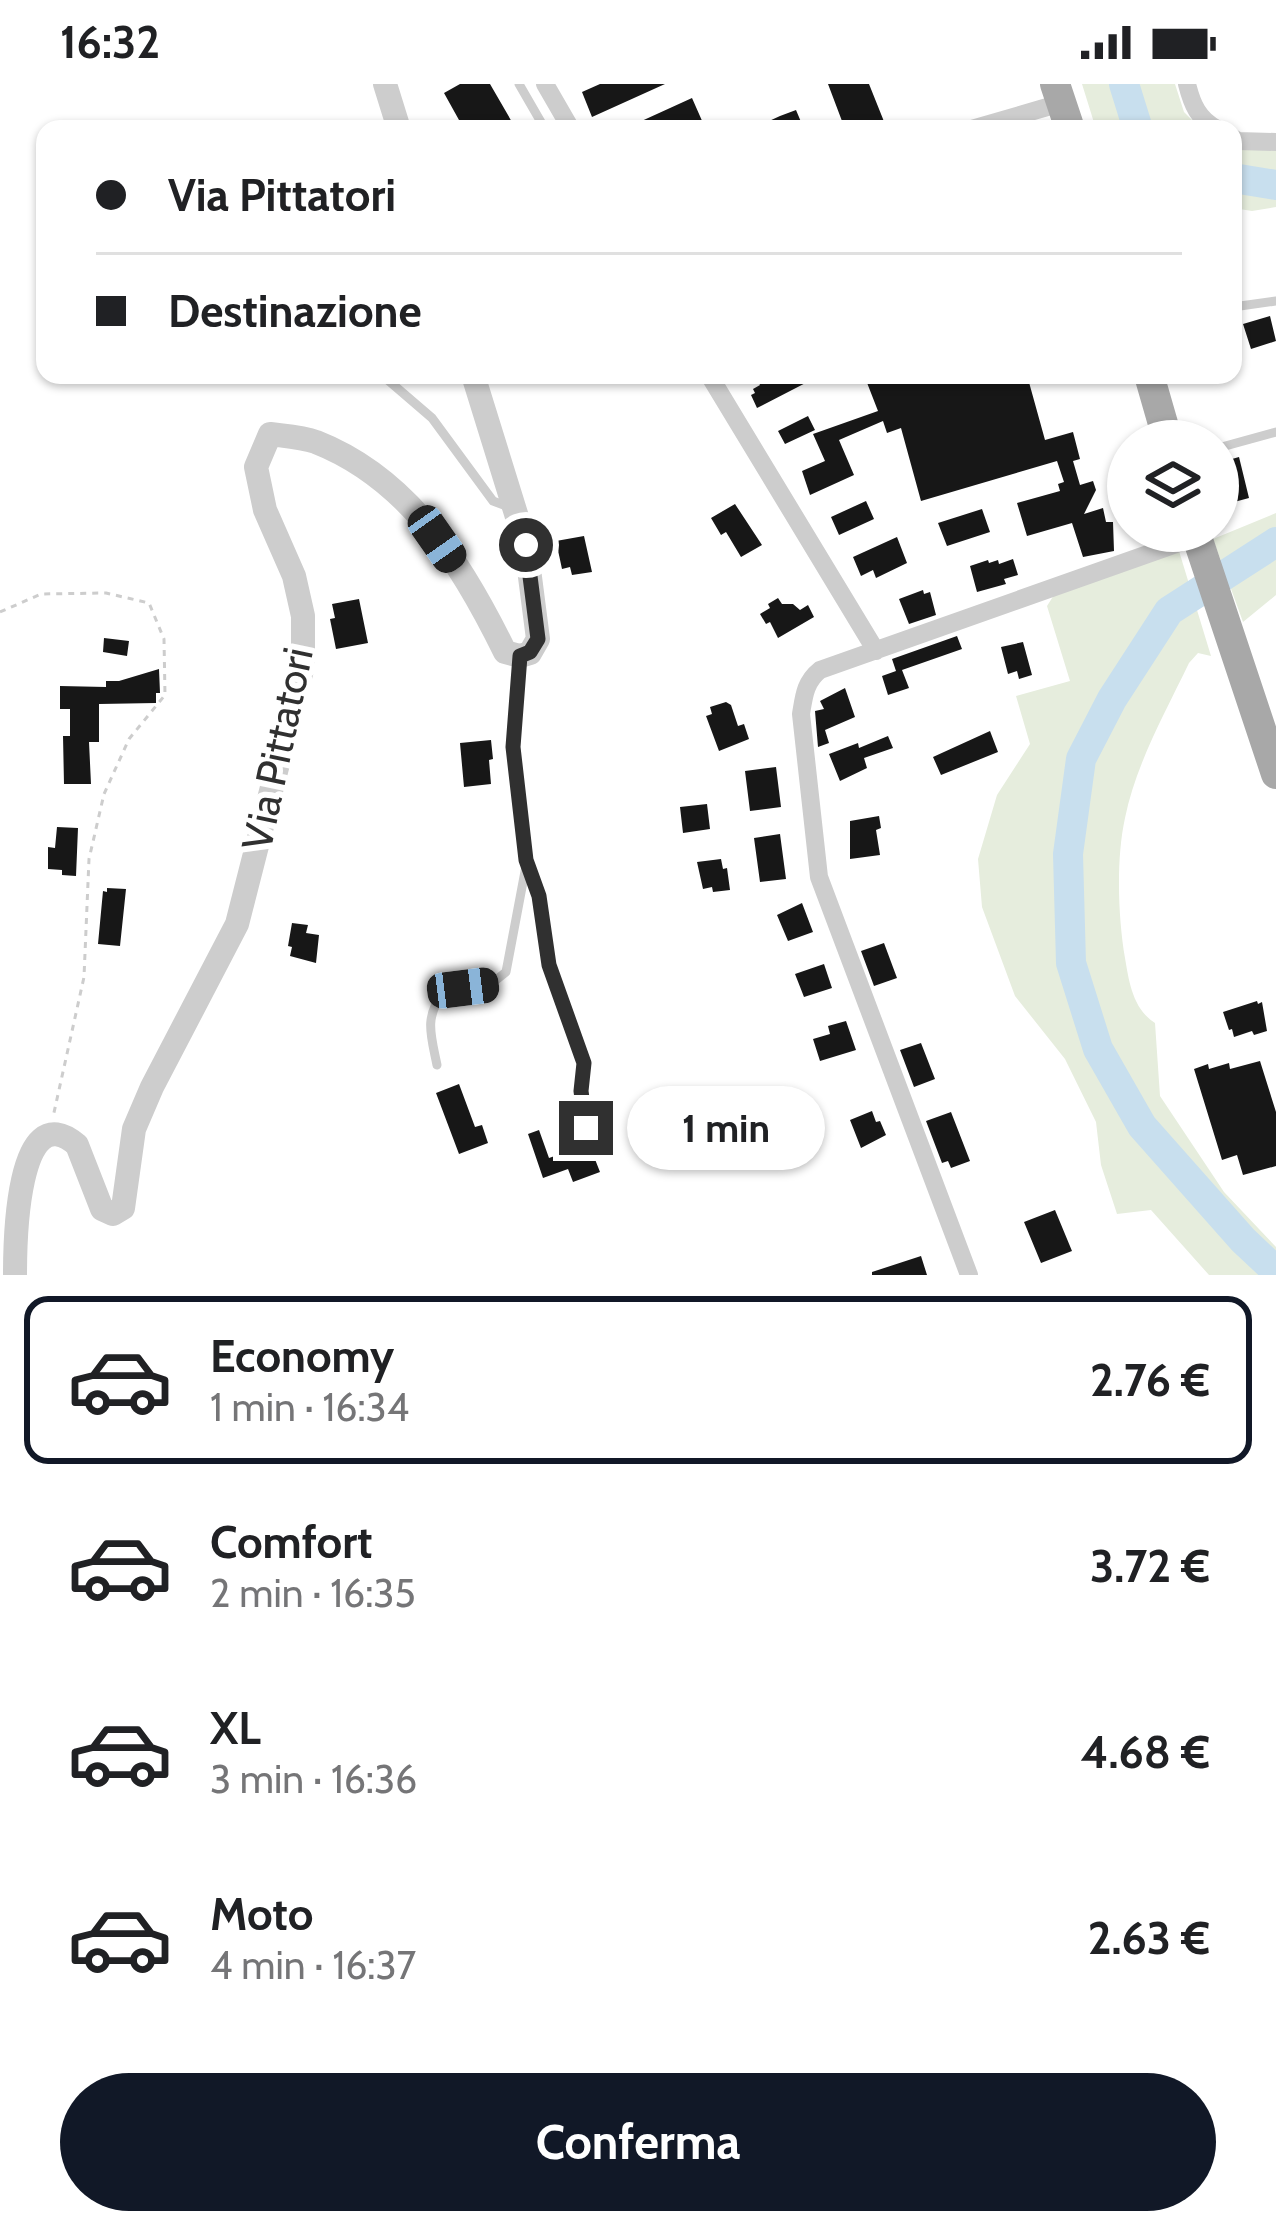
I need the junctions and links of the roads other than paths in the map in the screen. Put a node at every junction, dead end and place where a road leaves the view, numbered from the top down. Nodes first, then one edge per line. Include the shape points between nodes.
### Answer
1 (385, 84) edge
2 (519, 84) edge
3 (545, 84) edge
4 (1187, 84) edge
5 (1062, 105) edge
6 (396, 120) edge
7 (540, 120) edge
8 (566, 120) edge
9 (1006, 120) edge
10 (1203, 120) edge
11 (1242, 141) edge
12 (1276, 142) edge
13 (1276, 301) edge
14 (1242, 306) edge
15 (392, 384) edge
16 (476, 384) edge
17 (714, 384) edge
18 (1152, 384) edge
19 (1162, 420) edge
20 (1276, 432) edge
21 (1239, 442) edge
22 (516, 509) junction
23 (1157, 552) edge
24 (1202, 552) edge
25 (876, 651) junction
26 (520, 656) junction
27 (1276, 774) edge
28 (527, 862) junction
29 (436, 1065) dead end
30 (586, 1128) dead end
31 (15, 1275) edge
32 (969, 1275) edge

1 - 6 street
2 - 7 lane
3 - 8 street
4 - 10 street
5 - 9 street
11 - 12 street
13 - 14 lane
15 - 22 lane via 432,418 494,501
16 - 22 street
17 - 25 street
18 - 19 main road
20 - 21 lane
22 - 26 street via 538,639
23 - 25 street
24 - 27 main road
25 - 32 street via 820,670 805,693 819,877
26 - 28 lane via 513,747
26 - 31 street, Via Pittatori via 505,652 478,596 417,510 365,467 313,441 270,434 256,467 299,596 303,666 237,924 134,1129 121,1211 102,1209 77,1145 64,1136 40,1140 15,1222
28 - 29 lane via 506,972 491,984 443,993 432,1008
28 - 30 lane via 549,965 584,1063

